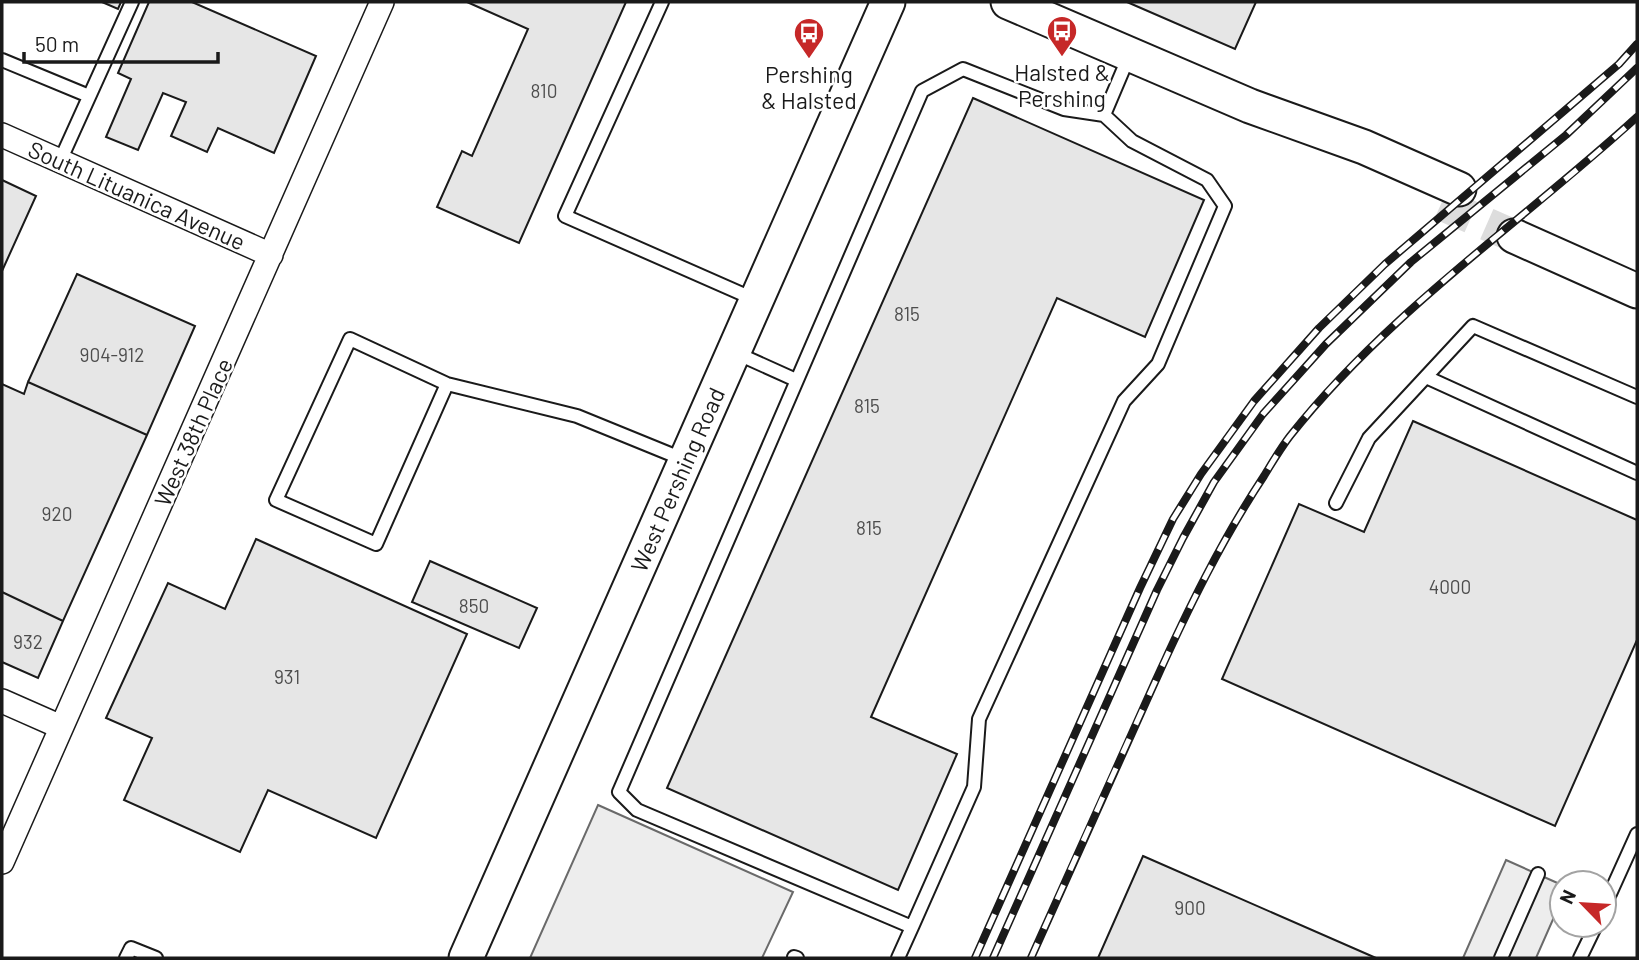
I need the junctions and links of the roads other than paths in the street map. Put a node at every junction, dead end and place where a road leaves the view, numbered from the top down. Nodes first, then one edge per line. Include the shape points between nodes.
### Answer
1 (132, 2) edge
2 (382, 2) edge
3 (662, 2) edge
4 (888, 2) edge
5 (1008, 2) edge
6 (1130, 54) junction
7 (2, 60) edge
8 (89, 96) junction
9 (1104, 115) junction
10 (2, 135) edge
11 (60, 161) junction
12 (1450, 196) tunnel mouth
13 (271, 255) junction
14 (1637, 268) edge
15 (1637, 291) edge
16 (756, 300) junction
17 (733, 351) junction
18 (1426, 377) junction
19 (796, 380) junction
20 (447, 384) junction
21 (1637, 397) edge
22 (685, 460) junction
23 (1637, 473) edge
24 (1336, 503) dead end
25 (2, 701) edge
26 (61, 727) junction
27 (1637, 834) edge
28 (2, 862) edge
29 (1538, 874) dead end
30 (1618, 876) edge
31 (912, 927) junction
32 (1589, 939) edge
33 (126, 958) edge
34 (156, 958) edge
35 (466, 958) edge
36 (898, 958) edge
37 (1501, 958) edge
38 (1580, 958) edge

1 - 8 lane
2 - 13 street, West 38th Place
3 - 16 lane via 565,216
4 - 16 main road, West Pershing Road
5 - 6 main road
6 - 9 lane
6 - 12 main road via 1250,106 1364,146
7 - 8 lane
8 - 11 lane
9 - 19 lane via 1064,109 963,69 922,91
9 - 31 lane via 1132,141 1207,180 1225,206 1158,364 1125,401 979,719 974,787
10 - 11 street, South Lituanica Avenue
11 - 13 street, South Lituanica Avenue
13 - 26 street, West 38th Place
14 - 15 main road via 1523,229
16 - 17 main road, West Pershing Road
17 - 19 lane
17 - 22 main road, West Pershing Road
18 - 21 lane via 1473,326
18 - 23 lane
18 - 24 lane via 1369,438
19 - 31 lane via 619,792 637,810
20 - 20 lane via 376,544 276,499 350,339
20 - 22 lane via 577,416
22 - 35 main road, West Pershing Road
25 - 26 street
26 - 28 street, West 38th Place
27 - 30 lane
29 - 37 lane
31 - 36 lane
32 - 38 lane
33 - 34 lane via 131,948

